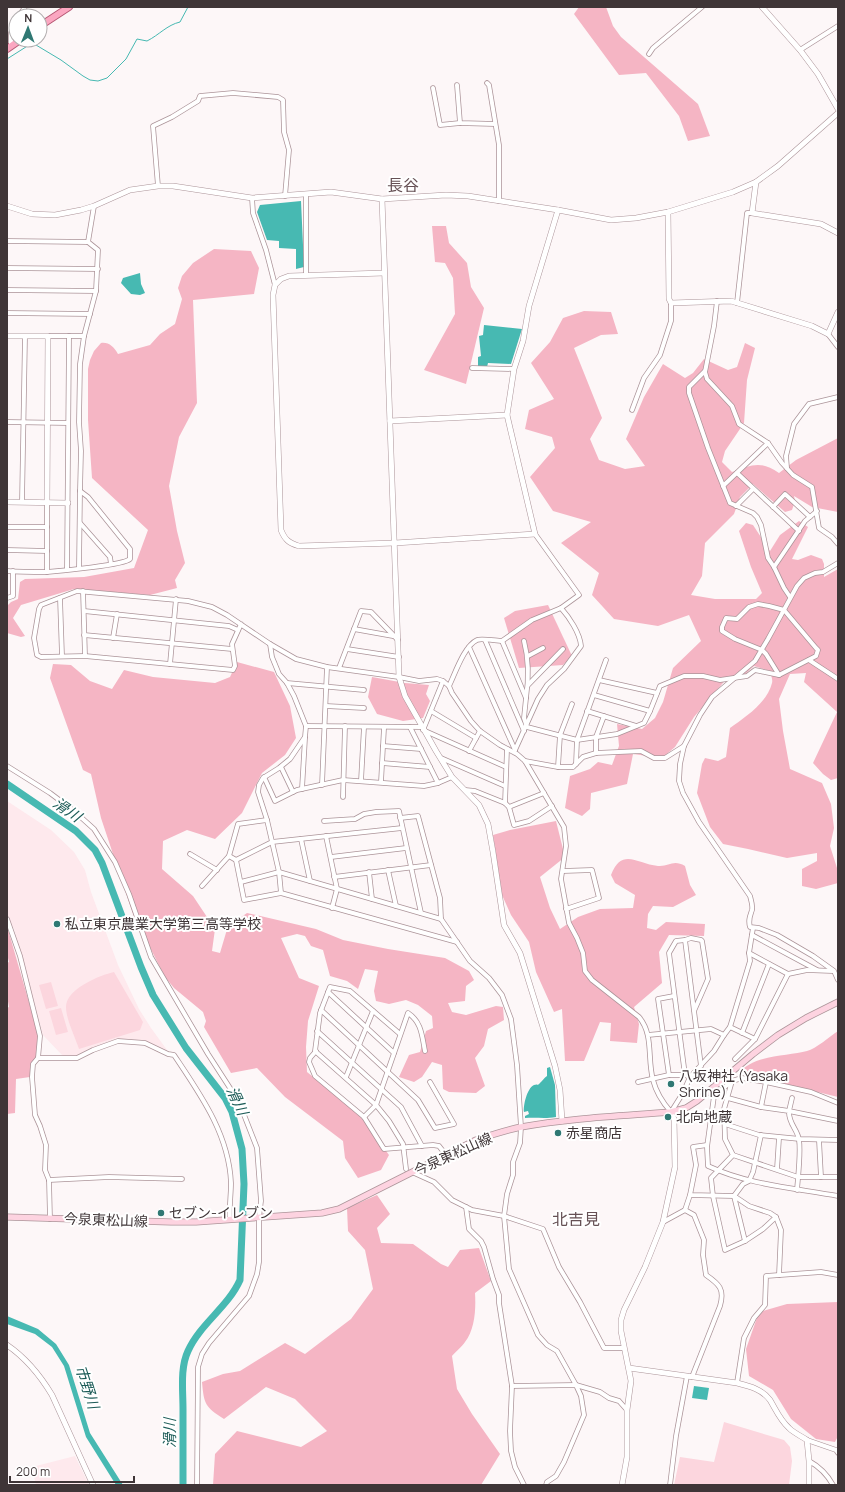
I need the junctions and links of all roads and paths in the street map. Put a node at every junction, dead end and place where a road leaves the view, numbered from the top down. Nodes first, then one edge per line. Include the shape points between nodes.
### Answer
1 (69, 7) edge
2 (702, 7) edge
3 (762, 7) edge
4 (48, 21) edge
5 (838, 26) edge
6 (800, 50) junction
7 (649, 54) dead end
8 (487, 83) dead end
9 (457, 85) dead end
10 (433, 88) dead end
11 (838, 109) edge
12 (838, 113) edge
13 (460, 123) junction
14 (495, 124) junction
15 (756, 182) junction
16 (158, 186) junction
17 (306, 194) junction
18 (285, 196) junction
19 (252, 198) junction
20 (382, 199) junction
21 (499, 201) junction
22 (7, 206) edge
23 (94, 206) junction
24 (558, 210) junction
25 (668, 212) junction
26 (752, 213) junction
27 (838, 233) edge
28 (7, 241) edge
29 (88, 242) junction
30 (7, 268) edge
31 (98, 269) junction
32 (384, 273) junction
33 (306, 274) junction
34 (275, 285) junction
35 (7, 290) edge
36 (96, 292) junction
37 (717, 301) junction
38 (671, 303) junction
39 (737, 303) junction
40 (838, 312) edge
41 (7, 313) edge
42 (90, 314) junction
43 (828, 334) junction
44 (7, 336) edge
45 (25, 336) junction
46 (48, 336) junction
47 (69, 336) junction
48 (84, 336) junction
49 (838, 347) edge
50 (472, 368) dead end
51 (514, 369) junction
52 (705, 371) junction
53 (838, 397) edge
54 (632, 410) dead end
55 (507, 415) junction
56 (390, 421) junction
57 (7, 422) edge
58 (23, 423) junction
59 (48, 423) junction
60 (68, 423) junction
61 (768, 443) junction
62 (787, 468) junction
63 (737, 473) junction
64 (724, 486) junction
65 (753, 489) junction
66 (80, 491) junction
67 (7, 502) edge
68 (22, 502) junction
69 (47, 503) junction
70 (68, 503) junction
71 (736, 506) junction
72 (773, 507) junction
73 (817, 511) junction
74 (810, 517) junction
75 (80, 523) junction
76 (7, 527) edge
77 (47, 527) junction
78 (799, 531) junction
79 (535, 534) junction
80 (832, 536) junction
81 (838, 536) edge
82 (395, 543) junction
83 (838, 544) edge
84 (7, 550) edge
85 (47, 551) junction
86 (838, 563) edge
87 (111, 564) junction
88 (774, 567) junction
89 (80, 568) junction
90 (67, 569) junction
91 (7, 571) edge
92 (13, 571) junction
93 (47, 572) junction
94 (83, 591) junction
95 (790, 597) junction
96 (7, 598) edge
97 (60, 598) junction
98 (176, 599) junction
99 (561, 608) junction
100 (784, 610) junction
101 (84, 611) junction
102 (117, 614) junction
103 (174, 620) junction
104 (241, 624) junction
105 (354, 629) junction
106 (238, 630) junction
107 (84, 635) junction
108 (393, 636) junction
109 (113, 638) junction
110 (485, 640) junction
111 (398, 641) junction
112 (502, 641) junction
113 (524, 641) dead end
114 (172, 643) junction
115 (270, 644) junction
116 (469, 647) junction
117 (543, 648) dead end
118 (232, 649) junction
119 (347, 649) junction
120 (563, 649) dead end
121 (762, 650) junction
122 (62, 656) junction
123 (85, 656) junction
124 (528, 656) junction
125 (398, 658) junction
126 (606, 660) dead end
127 (809, 660) junction
128 (170, 664) junction
129 (327, 667) junction
130 (339, 668) junction
131 (779, 675) junction
132 (399, 677) junction
133 (734, 678) junction
134 (838, 679) edge
135 (600, 680) junction
136 (443, 681) junction
137 (287, 683) junction
138 (528, 685) junction
139 (326, 686) junction
140 (449, 686) junction
141 (364, 690) dead end
142 (657, 693) junction
143 (594, 695) junction
144 (526, 698) junction
145 (572, 704) dead end
146 (326, 706) junction
147 (364, 708) dead end
148 (431, 711) junction
149 (587, 711) junction
150 (650, 712) junction
151 (604, 716) junction
152 (306, 726) junction
153 (325, 726) junction
154 (345, 726) junction
155 (637, 726) junction
156 (364, 727) junction
157 (410, 727) junction
158 (384, 728) junction
159 (422, 728) junction
160 (526, 729) junction
161 (480, 731) junction
162 (560, 736) junction
163 (305, 737) junction
164 (476, 738) junction
165 (596, 738) junction
166 (577, 740) junction
167 (383, 746) junction
168 (684, 746) junction
169 (421, 749) junction
170 (507, 750) junction
171 (470, 751) junction
172 (516, 752) junction
173 (596, 753) junction
174 (440, 758) junction
175 (525, 761) junction
176 (382, 763) junction
177 (576, 765) junction
178 (7, 766) edge
179 (281, 767) junction
180 (430, 767) junction
181 (506, 767) junction
182 (558, 767) junction
183 (264, 777) junction
184 (452, 777) junction
185 (342, 780) junction
186 (361, 781) junction
187 (381, 782) junction
188 (438, 783) junction
189 (322, 784) junction
190 (505, 786) junction
191 (302, 789) junction
192 (465, 790) junction
193 (293, 792) junction
194 (544, 793) junction
195 (343, 797) dead end
196 (505, 803) junction
197 (552, 806) junction
198 (509, 807) junction
199 (400, 818) junction
200 (267, 820) junction
201 (324, 821) dead end
202 (402, 828) junction
203 (326, 836) junction
204 (301, 839) junction
205 (272, 842) junction
206 (406, 848) junction
207 (190, 854) dead end
208 (229, 856) junction
209 (330, 857) junction
210 (236, 860) junction
211 (431, 865) junction
212 (410, 867) junction
213 (216, 870) junction
214 (388, 870) junction
215 (563, 871) junction
216 (279, 872) junction
217 (369, 872) junction
218 (334, 877) junction
219 (310, 881) junction
220 (241, 882) junction
221 (202, 886) dead end
222 (337, 889) junction
223 (281, 893) junction
224 (372, 899) junction
225 (396, 906) junction
226 (332, 908) junction
227 (566, 909) junction
228 (421, 913) junction
229 (442, 919) junction
230 (7, 920) edge
231 (753, 928) junction
232 (752, 935) junction
233 (685, 940) junction
234 (457, 942) junction
235 (749, 953) junction
236 (769, 964) junction
237 (818, 971) junction
238 (834, 971) junction
239 (788, 974) junction
240 (838, 980) edge
241 (328, 992) junction
242 (674, 996) junction
243 (838, 1002) edge
244 (321, 1010) junction
245 (373, 1011) junction
246 (694, 1011) junction
247 (367, 1027) junction
248 (730, 1027) junction
249 (697, 1030) junction
250 (317, 1031) junction
251 (679, 1032) junction
252 (742, 1032) junction
253 (400, 1034) junction
254 (663, 1034) junction
255 (648, 1035) junction
256 (724, 1035) junction
257 (755, 1039) junction
258 (359, 1046) junction
259 (316, 1051) junction
260 (425, 1051) dead end
261 (394, 1053) junction
262 (38, 1058) junction
263 (735, 1059) dead end
264 (352, 1062) junction
265 (701, 1066) junction
266 (387, 1072) junction
267 (670, 1075) junction
268 (685, 1075) junction
269 (690, 1077) junction
270 (346, 1078) junction
271 (653, 1079) junction
272 (732, 1081) junction
273 (430, 1082) dead end
274 (638, 1082) dead end
275 (766, 1082) junction
276 (381, 1089) junction
277 (707, 1093) junction
278 (714, 1096) junction
279 (728, 1098) junction
280 (792, 1098) dead end
281 (838, 1103) edge
282 (376, 1105) junction
283 (762, 1107) junction
284 (789, 1111) junction
285 (671, 1112) junction
286 (364, 1117) junction
287 (562, 1121) junction
288 (838, 1121) edge
289 (725, 1124) junction
290 (521, 1128) junction
291 (761, 1135) junction
292 (779, 1138) junction
293 (800, 1139) junction
294 (819, 1140) junction
295 (838, 1140) edge
296 (707, 1145) junction
297 (422, 1146) junction
298 (403, 1148) junction
299 (733, 1154) junction
300 (446, 1155) junction
301 (755, 1162) junction
302 (406, 1169) dead end
303 (718, 1170) junction
304 (777, 1170) junction
305 (412, 1172) junction
306 (798, 1177) junction
307 (821, 1177) junction
308 (838, 1177) edge
309 (182, 1179) dead end
310 (49, 1180) junction
311 (749, 1181) junction
312 (798, 1190) junction
313 (690, 1195) junction
314 (713, 1196) junction
315 (734, 1196) junction
316 (838, 1196) edge
317 (466, 1207) junction
318 (684, 1210) junction
319 (504, 1216) junction
320 (7, 1217) edge
321 (257, 1217) junction
322 (776, 1217) junction
323 (50, 1219) junction
324 (230, 1219) junction
325 (663, 1222) junction
326 (745, 1241) junction
327 (779, 1275) junction
328 (838, 1275) edge
329 (7, 1345) edge
330 (624, 1348) junction
331 (629, 1368) junction
332 (689, 1376) junction
333 (737, 1383) junction
334 (576, 1385) junction
335 (512, 1386) junction
336 (627, 1410) junction
337 (807, 1440) junction
338 (838, 1453) edge
339 (809, 1460) junction
340 (93, 1485) edge
341 (197, 1485) edge
342 (524, 1485) edge
343 (546, 1485) edge
344 (622, 1485) edge
345 (670, 1485) edge
346 (808, 1485) edge
347 (832, 1485) edge

1 - 4 main road
2 - 7 street
3 - 6 street
5 - 6 street
6 - 11 street via 818,74
8 - 14 street
9 - 13 street
10 - 13 street via 440,125
12 - 15 street
13 - 14 street
14 - 21 street via 499,145
15 - 25 street via 733,192
15 - 26 street
16 - 18 street via 153,126 198,101 200,96 233,93 278,96 283,100 284,132 289,150
16 - 19 street via 174,186
16 - 23 street via 130,190
17 - 18 street
17 - 20 street via 331,192
17 - 33 street
18 - 19 street
19 - 34 street via 253,213
20 - 21 street via 446,195
20 - 32 street
21 - 24 street
22 - 23 street via 32,214 47,215
23 - 29 street
24 - 25 street via 615,221
24 - 51 street via 529,306 523,341
25 - 38 street
26 - 27 street via 821,224
26 - 39 street via 747,213
28 - 29 street
29 - 31 street via 98,250
30 - 31 street
31 - 36 street
32 - 33 street
32 - 56 street
33 - 34 street via 281,278
34 - 82 street via 273,294 281,530 290,544 299,546
35 - 36 street
36 - 42 street
37 - 38 street
37 - 39 street
37 - 52 street
38 - 54 street via 671,321 660,355 644,378
39 - 43 street via 812,326
40 - 43 street
41 - 42 street
42 - 48 street
43 - 49 street
44 - 45 street
45 - 46 street
45 - 58 street
46 - 47 street
46 - 59 street
47 - 48 street
47 - 60 street
48 - 66 street via 80,364
50 - 51 street
51 - 55 street
52 - 61 street via 707,379 732,406 739,424
52 - 64 street via 689,387 689,393
53 - 62 street via 809,404 794,424 786,456
55 - 56 street
55 - 79 street
56 - 82 street
57 - 58 street
58 - 59 street
58 - 68 street
59 - 60 street
59 - 69 street
60 - 70 street
61 - 62 street
61 - 63 street
62 - 73 street via 812,488
63 - 64 street
63 - 65 street
64 - 71 street via 730,503
65 - 71 street
65 - 72 street
66 - 75 street
66 - 87 street via 88,497 130,549 130,559 127,562
67 - 68 street
68 - 69 street
69 - 70 street
69 - 77 street
70 - 90 street
71 - 88 street via 757,517 768,558
72 - 74 street via 785,494
72 - 78 street
73 - 74 street
73 - 80 street via 819,528
74 - 78 street
75 - 87 street via 110,557
75 - 89 street
76 - 77 street
77 - 85 street
78 - 88 street
79 - 82 street
79 - 99 street via 579,595
80 - 81 street
80 - 83 street
82 - 111 street
84 - 85 street
85 - 93 street
86 - 95 street via 823,572 804,578
87 - 89 street
88 - 95 street
89 - 90 street
90 - 93 street
91 - 92 street
92 - 93 street
92 - 96 street via 12,596
94 - 97 street
94 - 98 street
94 - 101 street
95 - 100 street
97 - 122 street
97 - 122 street via 41,605 38,609 34,638 37,655
98 - 103 street
98 - 104 street via 212,607
99 - 112 street via 532,620
99 - 160 street via 574,626 581,646 564,670 547,685 538,699
100 - 121 street
100 - 121 street via 758,604 749,607 737,619 726,618 722,631
100 - 127 street via 818,650 816,656
101 - 102 street
101 - 107 street
102 - 103 street
102 - 109 street
103 - 106 street via 230,626
103 - 114 street
104 - 106 street
104 - 115 street
105 - 108 street
105 - 108 street via 361,612 371,612
105 - 119 street
106 - 118 street
107 - 109 street
107 - 123 street
108 - 111 street
109 - 114 street
110 - 112 street
110 - 116 street via 478,639
110 - 160 street
111 - 125 street
112 - 144 street
113 - 124 street
114 - 118 street
114 - 128 street
115 - 129 street via 296,659
115 - 137 street via 279,674
116 - 140 street
116 - 172 street
117 - 124 street
118 - 128 street via 235,666 233,670
119 - 125 street
119 - 130 street
120 - 138 street
121 - 131 street
121 - 133 street via 755,661
122 - 123 street
123 - 128 street
124 - 138 street
125 - 132 street
126 - 135 street
127 - 131 street
127 - 134 street
129 - 130 street
129 - 139 street
130 - 132 street
131 - 133 street via 755,670 747,676
132 - 136 street via 419,681
132 - 159 street via 405,696
133 - 142 street via 720,680 703,676 684,676 660,686
133 - 168 street via 712,697
135 - 142 street
135 - 143 street
136 - 140 street
136 - 148 street
137 - 139 street
137 - 152 street
138 - 144 street
139 - 141 street
139 - 146 street
140 - 161 street via 462,709
142 - 150 street
143 - 149 street
143 - 150 street
144 - 160 street
145 - 162 street
146 - 147 street
146 - 153 street
148 - 159 street
148 - 164 street
149 - 151 street
149 - 166 street
150 - 155 street via 644,723
151 - 155 street
151 - 165 street
152 - 153 street
152 - 163 street
153 - 154 street
153 - 189 street
154 - 156 street
154 - 185 street
155 - 165 street via 618,734
156 - 158 street
156 - 186 street
157 - 158 street
157 - 159 street
157 - 169 street
158 - 167 street
159 - 171 street
159 - 174 street
160 - 162 street
160 - 172 street
161 - 164 street
161 - 170 street
162 - 166 street
162 - 182 street
163 - 179 street
163 - 191 street
164 - 171 street
165 - 166 street
165 - 173 street
166 - 177 street
167 - 169 street
167 - 176 street
168 - 173 street via 664,758 654,758 641,751
168 - 231 street via 680,764 683,793 699,822 750,896 752,911 749,915 749,924
169 - 180 street
170 - 172 street
170 - 181 street
171 - 181 street
172 - 175 street
173 - 177 street via 583,757
174 - 184 street
174 - 190 street
175 - 182 street
175 - 194 street
176 - 180 street
176 - 187 street
177 - 182 street
178 - 321 street via 83,818 94,829 115,862 151,957 242,1109 257,1148 261,1201
179 - 183 street
179 - 193 street
180 - 188 street
181 - 190 street
183 - 193 street via 275,801
183 - 200 street via 258,792
184 - 188 street
184 - 192 street
185 - 186 street
185 - 189 street
185 - 195 street
186 - 187 street
187 - 188 street via 424,786
189 - 191 street
190 - 196 street
191 - 193 street
192 - 196 street via 475,791
192 - 287 street via 479,805 488,824 504,925 520,953 555,1066
194 - 197 street
194 - 198 street
196 - 198 street
197 - 198 street via 529,821 514,825
197 - 215 street via 564,827 566,838
199 - 201 street via 399,811 364,814 356,819
199 - 202 street
199 - 211 street via 418,816
200 - 205 street
200 - 208 street via 238,824
202 - 203 street
202 - 206 street
203 - 204 street
203 - 209 street
204 - 205 street
204 - 219 street
205 - 210 street
205 - 216 street
206 - 209 street
206 - 212 street
207 - 213 street
208 - 210 street
208 - 213 street
209 - 218 street
210 - 220 street
211 - 212 street
211 - 229 street via 440,898
212 - 214 street
212 - 228 street
213 - 221 street
214 - 217 street
214 - 225 street
215 - 227 street via 561,879
215 - 227 street via 592,870 599,898
216 - 219 street
216 - 220 street
216 - 223 street
217 - 218 street
217 - 224 street
218 - 222 street
219 - 222 street
220 - 223 street via 244,900
222 - 224 street
222 - 226 street
223 - 226 street
224 - 225 street
225 - 228 street
226 - 234 street
227 - 255 street via 569,923 583,953 585,971 644,1022
228 - 229 street
229 - 234 street
230 - 262 street via 20,956 40,1036
231 - 232 street
231 - 238 street via 777,935
232 - 235 street
232 - 237 street
233 - 242 street via 676,941 669,953
233 - 246 street
233 - 246 street via 701,940 708,979
234 - 290 street via 470,961 489,978 502,995 511,1020
235 - 236 street
235 - 248 street via 750,961
236 - 239 street
236 - 252 street
237 - 238 street
237 - 239 street via 807,970
238 - 240 street
239 - 257 street
241 - 244 street
241 - 245 street via 330,987 350,991
241 - 247 street
242 - 251 street
242 - 254 street via 658,1000
243 - 277 main road, 今泉東松山線 via 778,1035
244 - 250 street
244 - 258 street
245 - 247 street
245 - 253 street
246 - 249 street
247 - 258 street
247 - 261 street
248 - 252 street
248 - 256 street
249 - 251 street
249 - 256 street via 711,1029
249 - 265 street
250 - 259 street
250 - 264 street
251 - 254 street
251 - 268 street
252 - 257 street
253 - 260 street via 408,1013 421,1027
253 - 261 street
254 - 255 street
254 - 267 street
255 - 271 street
256 - 265 street
257 - 263 street
258 - 264 street
258 - 266 street
259 - 270 street
259 - 286 street via 309,1062 315,1076
261 - 266 street
262 - 310 street via 33,1064 32,1077 35,1115 46,1145 45,1170
262 - 324 street via 77,1058 118,1041 145,1043 174,1055 206,1104 220,1134 228,1158 231,1183
264 - 270 street
264 - 276 street
265 - 269 street
266 - 273 street via 418,1100 435,1128 454,1124
266 - 276 street
267 - 268 street
267 - 271 street
268 - 269 street
269 - 285 street
270 - 282 street
271 - 274 street
271 - 285 street via 662,1102
272 - 275 street via 742,1078
272 - 278 street
272 - 279 street
275 - 281 street via 811,1092
275 - 283 street
276 - 282 street
276 - 297 street via 401,1107
277 - 278 street
277 - 285 main road, 今泉東松山線 via 686,1108
278 - 296 street
279 - 283 street
279 - 289 street via 724,1109
280 - 284 street
282 - 286 street
282 - 298 street via 389,1121
283 - 284 street
284 - 288 street
284 - 293 street
285 - 287 main road, 今泉東松山線
285 - 325 street via 674,1119 676,1167
286 - 298 street via 384,1149
287 - 290 main road, 今泉東松山線
289 - 291 street
289 - 299 street via 725,1139
290 - 300 main road, 今泉東松山線 via 476,1140
290 - 319 street
291 - 292 street
291 - 301 street
292 - 293 street
292 - 304 street
293 - 294 street
293 - 306 street
294 - 295 street
294 - 307 street
296 - 303 street via 708,1166
296 - 313 street via 693,1147 696,1165
297 - 298 street
297 - 300 street via 439,1146
298 - 302 street
299 - 301 street
299 - 303 street
300 - 305 main road, 今泉東松山線
301 - 304 street
301 - 311 street via 754,1172
303 - 311 street
303 - 314 street via 711,1178
304 - 306 street
305 - 317 street via 434,1182 452,1200
305 - 321 main road, 今泉東松山線 via 339,1209 322,1213
306 - 307 street
306 - 312 street
307 - 308 street
309 - 310 street via 109,1177
310 - 323 street
311 - 312 street
311 - 315 street via 743,1184
312 - 316 street
313 - 314 street
313 - 318 street
314 - 315 street
314 - 326 street via 725,1250
315 - 322 street via 749,1206
315 - 326 street
317 - 319 street
317 - 335 street via 469,1229 484,1247 499,1295
318 - 325 street
318 - 332 street via 694,1215 700,1228 704,1240 706,1275 718,1283 722,1300
319 - 330 street via 543,1229 559,1267 604,1348
319 - 334 street via 509,1269 538,1335 557,1351
320 - 323 main road, 今泉東松山線
321 - 324 main road, 今泉東松山線
321 - 341 street via 259,1262 254,1285 249,1296 208,1342 198,1367
322 - 326 street
322 - 327 street via 781,1230
323 - 324 main road, 今泉東松山線 via 171,1222
325 - 330 street via 624,1310 620,1331
327 - 328 street via 821,1272
327 - 333 street via 766,1276 765,1305 754,1318 744,1338
329 - 340 street via 22,1357 45,1383
330 - 331 street
331 - 332 street
331 - 336 street via 631,1381
332 - 333 street
332 - 345 street via 676,1436
333 - 337 street via 763,1393 789,1428
334 - 335 street
334 - 336 street via 619,1401
334 - 343 street via 584,1415 564,1462 556,1476
335 - 342 street via 511,1450 515,1467
336 - 344 street via 626,1457
337 - 338 street
337 - 339 street
339 - 346 street
339 - 347 street via 820,1467

